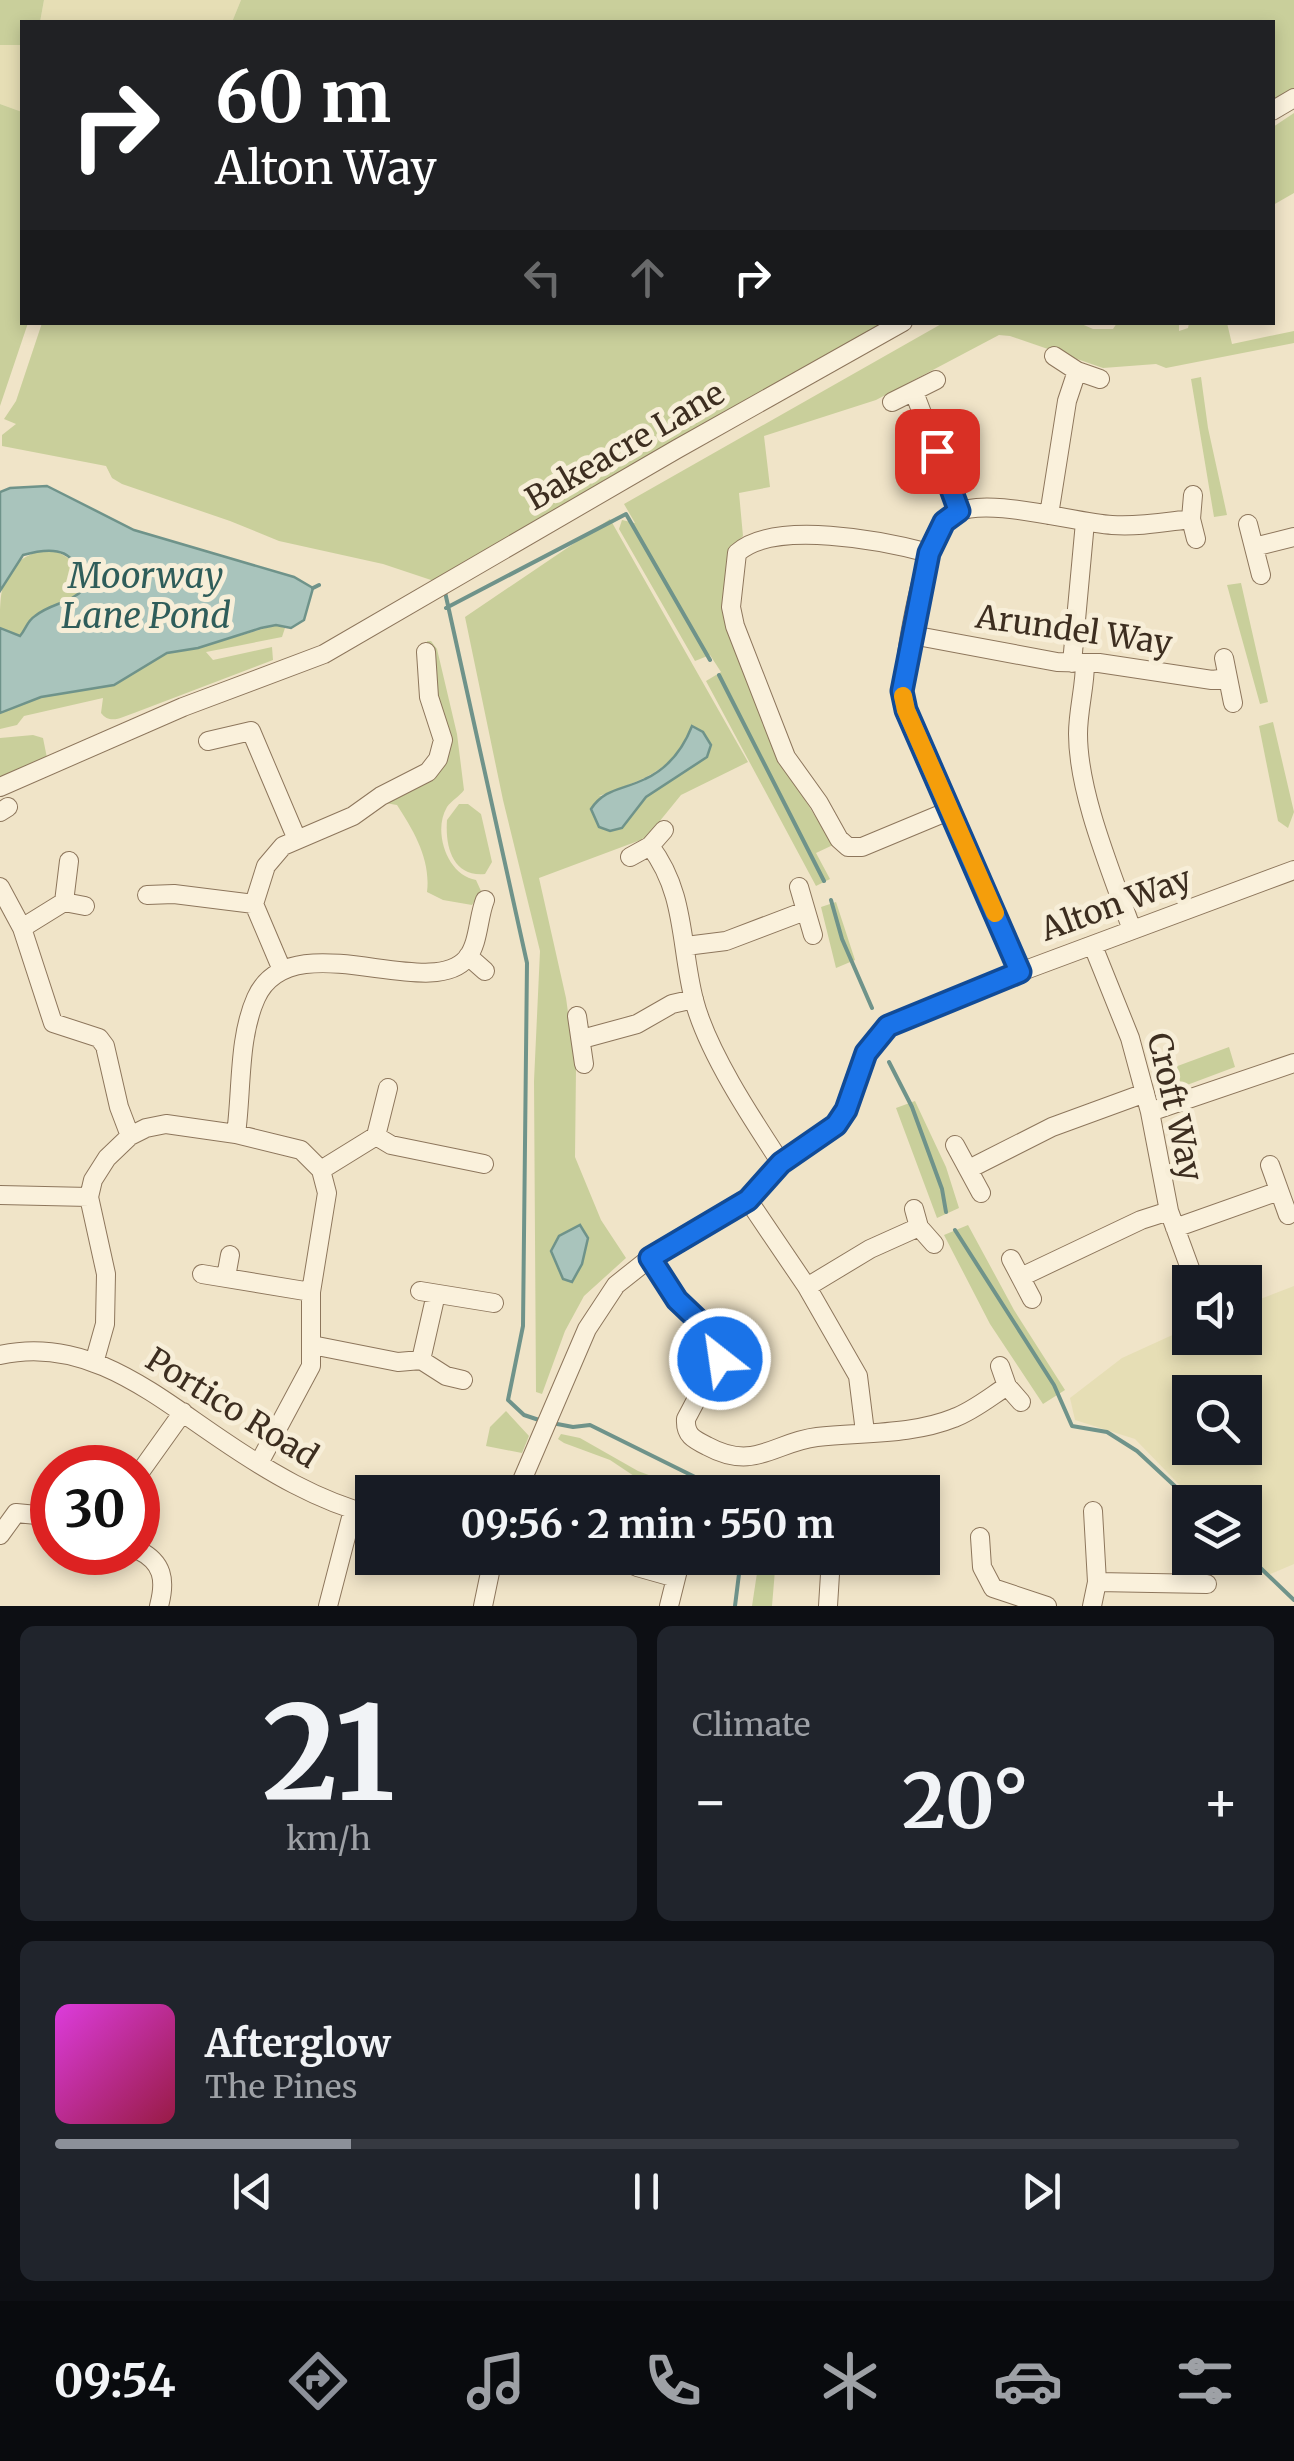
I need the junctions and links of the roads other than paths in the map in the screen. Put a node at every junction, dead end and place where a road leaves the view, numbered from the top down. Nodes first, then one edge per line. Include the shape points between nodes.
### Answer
1 (898, 325) edge
2 (1054, 356) dead end
3 (1077, 371) junction
4 (1100, 379) dead end
5 (936, 380) dead end
6 (914, 392) junction
7 (892, 402) dead end
8 (1193, 495) dead end
9 (959, 511) junction
10 (1049, 516) junction
11 (1191, 519) junction
12 (1085, 522) junction
13 (1248, 524) dead end
14 (1294, 537) edge
15 (1196, 539) dead end
16 (1254, 547) junction
17 (929, 553) junction
18 (1261, 574) dead end
19 (912, 636) junction
20 (426, 652) dead end
21 (1224, 658) dead end
22 (1078, 663) junction
23 (1228, 678) junction
24 (1233, 703) dead end
25 (208, 741) dead end
26 (0, 787) edge
27 (952, 810) junction
28 (664, 830) dead end
29 (296, 838) junction
30 (650, 846) junction
31 (630, 856) dead end
32 (69, 861) dead end
33 (1294, 870) edge
34 (799, 886) dead end
35 (0, 887) edge
36 (174, 894) junction
37 (147, 895) dead end
38 (485, 900) dead end
39 (64, 902) junction
40 (254, 904) junction
41 (86, 906) dead end
42 (805, 911) junction
43 (176, 916) dead end
44 (22, 928) junction
45 (1132, 930) junction
46 (813, 935) dead end
47 (686, 946) junction
48 (1093, 946) junction
49 (468, 956) junction
50 (282, 970) junction
51 (485, 972) dead end
52 (1020, 972) junction
53 (694, 999) junction
54 (578, 1016) dead end
55 (582, 1039) junction
56 (1294, 1063) edge
57 (584, 1064) dead end
58 (388, 1088) dead end
59 (1145, 1093) junction
60 (1150, 1112) junction
61 (236, 1134) junction
62 (130, 1136) junction
63 (376, 1136) junction
64 (460, 1139) dead end
65 (955, 1145) dead end
66 (456, 1158) junction
67 (781, 1163) junction
68 (484, 1164) dead end
69 (1270, 1165) dead end
70 (968, 1169) junction
71 (321, 1170) junction
72 (1279, 1191) junction
73 (981, 1193) dead end
74 (0, 1195) edge
75 (89, 1197) junction
76 (748, 1200) junction
77 (1288, 1215) dead end
78 (1172, 1219) junction
79 (934, 1244) dead end
80 (230, 1255) dead end
81 (650, 1258) junction
82 (1011, 1259) dead end
83 (1185, 1265) edge
84 (202, 1274) dead end
85 (226, 1277) junction
86 (1021, 1277) junction
87 (807, 1288) junction
88 (312, 1292) junction
89 (1032, 1299) dead end
90 (494, 1303) dead end
91 (312, 1345) junction
92 (0, 1355) edge
93 (421, 1360) junction
94 (94, 1363) junction
95 (1000, 1366) dead end
96 (463, 1380) dead end
97 (1007, 1386) junction
98 (1021, 1402) dead end
99 (183, 1412) junction
100 (864, 1432) junction
101 (159, 1445) edge
102 (259, 1463) junction
103 (525, 1475) edge
104 (353, 1510) joint
105 (1093, 1511) dead end
106 (30, 1513) edge
107 (0, 1535) edge
108 (980, 1537) dead end
109 (160, 1570) edge
110 (489, 1575) edge
111 (664, 1575) edge
112 (677, 1575) edge
113 (829, 1575) edge
114 (676, 1578) junction
115 (1097, 1582) junction
116 (1207, 1584) dead end
117 (159, 1606) edge
118 (328, 1606) edge
119 (483, 1606) edge
120 (669, 1606) edge
121 (828, 1606) edge
122 (1047, 1606) edge
123 (1092, 1606) edge

1 - 26 street, Bakeacre Lane via 324,654
2 - 3 street
3 - 4 street
3 - 10 street
5 - 6 street
6 - 7 street
6 - 9 street
8 - 11 street
9 - 10 street via 997,508
9 - 17 street via 944,522
10 - 12 street
11 - 12 street
11 - 15 street
12 - 22 street
13 - 16 street
14 - 16 street
16 - 18 street
17 - 19 street
17 - 27 street via 842,536 755,542 736,553 732,607 786,757 839,839 862,848
19 - 22 street, Arundel Way
19 - 27 street via 902,691 906,710
20 - 29 street via 418,683 443,740 438,759 428,772 353,816
21 - 23 street
22 - 23 street, Arundel Way
22 - 45 street via 1082,769
23 - 24 street
25 - 29 street via 255,725
27 - 52 street
28 - 30 street
29 - 40 street via 266,866
30 - 31 street
30 - 47 street via 674,888
32 - 39 street
33 - 45 street, Alton Way
34 - 42 street
35 - 44 street
36 - 37 street
36 - 40 street
36 - 43 street
38 - 49 street
39 - 41 street
39 - 44 street
40 - 50 street
42 - 46 street
42 - 47 street via 726,941
44 - 62 street via 53,1022 99,1038 104,1046
45 - 48 street, Alton Way
47 - 53 street
48 - 52 street, Alton Way
48 - 59 street, Croft Way
49 - 50 street via 434,971 332,964
49 - 51 street
50 - 61 street via 254,1001
52 - 67 street, Alton Way via 888,1026 866,1053 836,1125
53 - 55 street
53 - 67 street
54 - 55 street
55 - 57 street
56 - 60 street
58 - 63 street
59 - 60 street, Croft Way
59 - 70 street
60 - 78 street, Croft Way
61 - 62 street via 166,1124
61 - 71 street via 301,1150
62 - 75 street via 107,1158
63 - 66 street
63 - 71 street
64 - 66 street
65 - 70 street
66 - 68 street
67 - 76 street, Alton Way
69 - 72 street
70 - 73 street
71 - 88 street via 327,1194
72 - 77 street
72 - 78 street
74 - 75 street
75 - 94 street via 106,1274 105,1324
76 - 81 street, Alton Way
76 - 87 street
78 - 83 street, Croft Way
78 - 86 street via 1140,1220
79 - 87 street via 916,1218
80 - 85 street
81 - 100 street via 677,1300 723,1349 686,1419 690,1437 715,1450 754,1456 810,1438
81 - 103 street, Alton Way via 598,1310
82 - 86 street
84 - 85 street
85 - 88 street
86 - 89 street
87 - 100 street via 858,1376
88 - 91 street
90 - 93 street via 428,1292
91 - 93 street via 398,1362
91 - 102 street via 304,1385
92 - 94 street, Portico Road via 36,1352
93 - 96 street
94 - 99 street, Portico Road
95 - 97 street
97 - 98 street
97 - 100 street via 958,1417 924,1428
99 - 101 street
99 - 102 street, Portico Road
102 - 104 street, Portico Road
104 - 118 street
105 - 115 street via 1086,1538
106 - 107 street via 13,1506
108 - 122 street via 982,1567 993,1588
109 - 117 street
110 - 119 street
111 - 114 street
112 - 114 street
113 - 121 street
114 - 120 street
115 - 116 street
115 - 123 street

